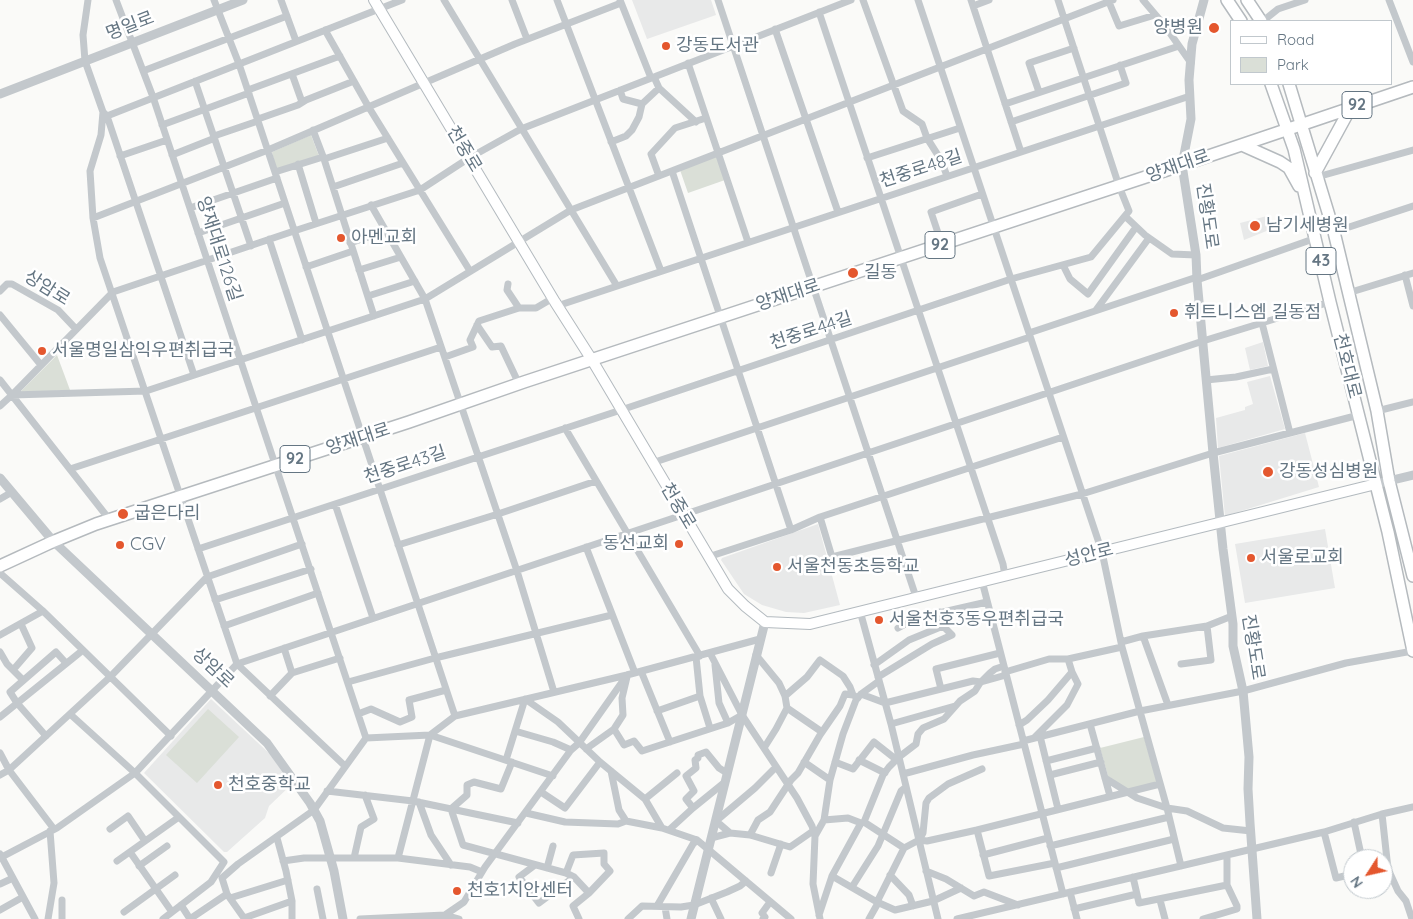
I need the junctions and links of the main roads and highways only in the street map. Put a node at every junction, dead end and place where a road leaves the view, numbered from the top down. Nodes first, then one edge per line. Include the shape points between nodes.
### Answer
1 (1227, 0) edge
2 (1250, 2) edge
3 (377, 4) edge
4 (1240, 20) edge
5 (1261, 20) edge
6 (1271, 85) edge
7 (1289, 85) edge
8 (1413, 87) edge
9 (1351, 108) junction
10 (1302, 124) junction
11 (1288, 129) junction
12 (1242, 145) junction
13 (1316, 175) junction
14 (1307, 202) junction
15 (592, 360) junction
16 (1376, 484) junction
17 (1409, 538) edge
18 (0, 566) edge
19 (1413, 576) edge
20 (765, 622) joint
21 (1413, 651) edge

1 - 4 main road
2 - 5 main road
3 - 15 main road, 천중로
6 - 11 main road, 천호대로 / 43
7 - 10 main road, 천호대로 / 43
8 - 9 main road, 양재대로 / 92
9 - 10 main road, 양재대로 / 92
9 - 13 main road
10 - 11 main road, 양재대로 / 92
10 - 13 main road, 천호대로 / 43
11 - 12 main road, 양재대로 / 92
11 - 14 main road, 천호대로 / 43
12 - 14 main road via 1288,168
12 - 15 main road, 양재대로 / 92
13 - 17 main road, 천호대로 / 43 via 1334,232 1377,411 1390,481
14 - 16 main road, 천호대로 / 43
15 - 18 main road, 양재대로 / 92 via 109,519
15 - 20 main road, 천중로 via 728,589
16 - 20 main road, 성안로 via 810,624
16 - 21 main road, 천호대로 / 43
17 - 19 main road, 천호대로 / 43

